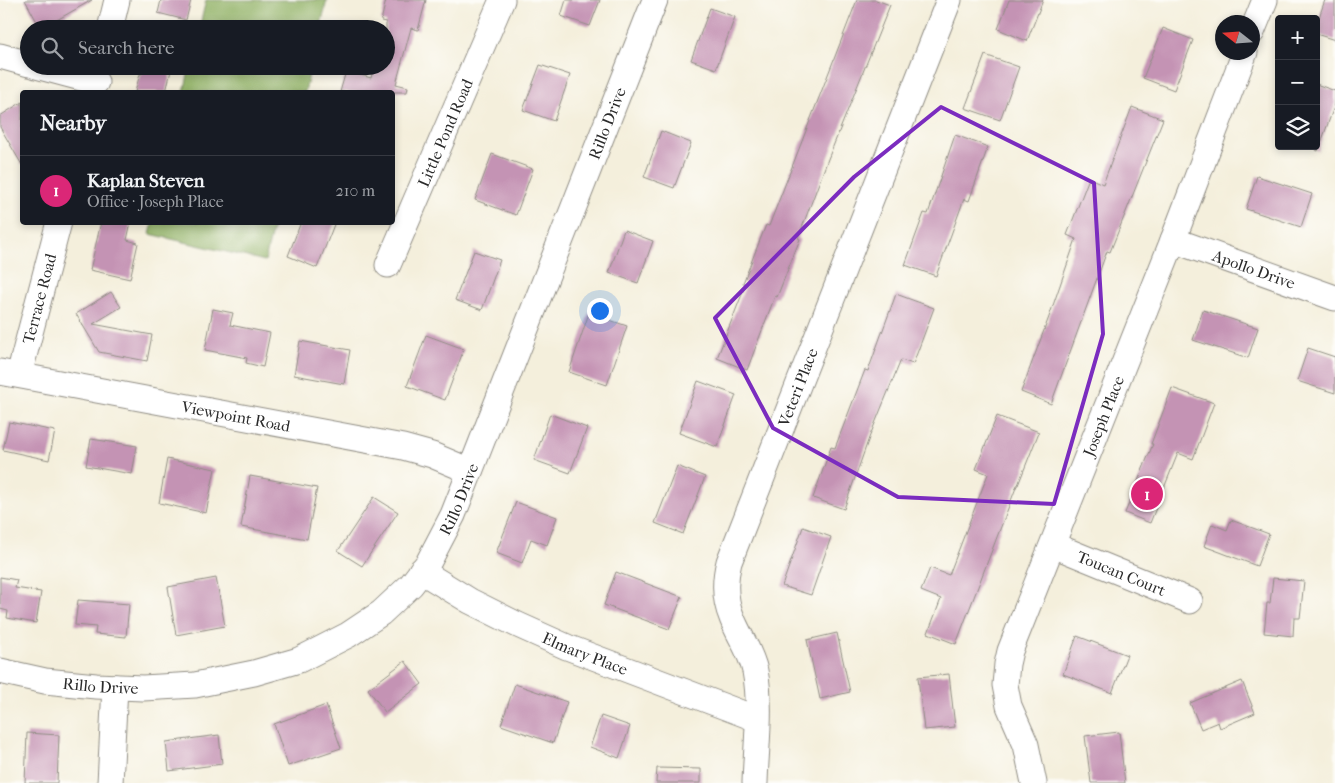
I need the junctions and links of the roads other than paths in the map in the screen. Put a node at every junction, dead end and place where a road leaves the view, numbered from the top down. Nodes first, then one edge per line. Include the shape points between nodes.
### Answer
1 (118, 0) edge
2 (502, 0) edge
3 (655, 0) edge
4 (949, 0) edge
5 (1265, 0) edge
6 (1259, 15) edge
7 (112, 20) edge
8 (0, 56) edge
9 (1242, 60) edge
10 (20, 62) edge
11 (75, 75) edge
12 (96, 80) edge
13 (58, 225) edge
14 (1172, 240) junction
15 (388, 266) dead end
16 (1335, 298) edge
17 (10, 373) edge
18 (470, 471) junction
19 (1053, 545) junction
20 (422, 571) junction
21 (1190, 601) dead end
22 (0, 671) edge
23 (115, 687) junction
24 (757, 719) junction
25 (110, 783) edge
26 (755, 783) edge
27 (1034, 783) edge

1 - 7 street
2 - 15 street, Little Pond Road
3 - 18 street, Rillo Drive
4 - 24 street, Veteri Place via 729,562 725,580 726,599 755,670
5 - 6 street
8 - 10 street
9 - 14 street, Joseph Place
11 - 12 street
13 - 17 street, Terrace Road
14 - 16 street, Apollo Drive
14 - 19 street, Joseph Place
17 - 18 street, Viewpoint Road via 402,447
18 - 20 street, Rillo Drive via 453,515
19 - 21 street, Toucan Court
19 - 27 street, Joseph Place via 1010,651 1005,685 1009,706 1026,745
20 - 23 street, Rillo Drive via 381,613 348,635 299,660 195,685
20 - 24 street, Elmary Place via 518,626
22 - 23 street, Rillo Drive via 44,681
23 - 25 street
24 - 26 street, Veteri Place

